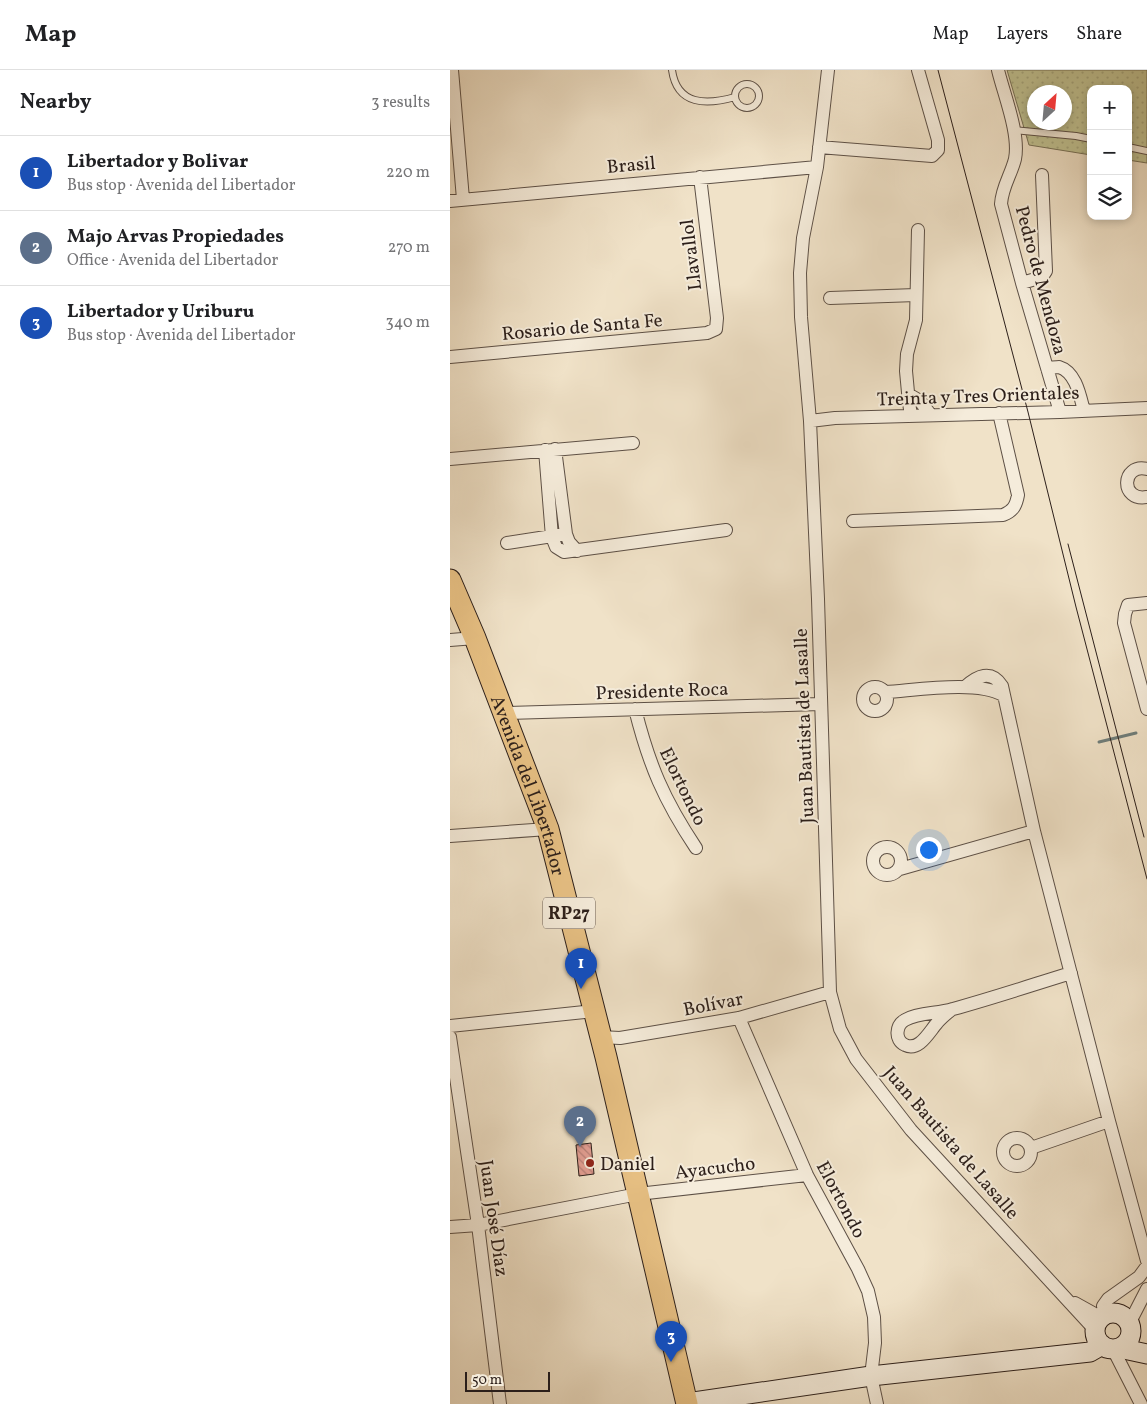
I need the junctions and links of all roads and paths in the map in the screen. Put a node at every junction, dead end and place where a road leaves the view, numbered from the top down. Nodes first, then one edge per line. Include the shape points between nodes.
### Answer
1 (452, 70) edge
2 (672, 70) edge
3 (828, 70) edge
4 (918, 70) edge
5 (998, 70) edge
6 (735, 97) dead end
7 (1014, 130) junction
8 (1087, 138) edge
9 (819, 146) junction
10 (1132, 148) edge
11 (1147, 151) edge
12 (817, 167) junction
13 (1042, 175) dead end
14 (700, 177) junction
15 (450, 200) edge
16 (463, 200) junction
17 (918, 230) dead end
18 (1022, 283) junction
19 (916, 295) junction
20 (830, 298) dead end
21 (716, 329) joint
22 (450, 357) edge
23 (1047, 368) junction
24 (908, 394) junction
25 (1147, 408) edge
26 (1084, 411) junction
27 (1060, 412) junction
28 (999, 413) junction
29 (930, 414) junction
30 (911, 415) junction
31 (810, 421) junction
32 (633, 442) dead end
33 (550, 450) junction
34 (450, 459) edge
35 (1147, 469) edge
36 (1147, 497) edge
37 (562, 504) junction
38 (549, 505) junction
39 (853, 521) dead end
40 (726, 530) dead end
41 (566, 534) junction
42 (552, 537) junction
43 (507, 543) dead end
44 (577, 551) junction
45 (450, 580) edge
46 (1147, 603) edge
47 (475, 638) junction
48 (450, 640) edge
49 (886, 692) dead end
50 (821, 704) junction
51 (635, 709) junction
52 (1147, 709) edge
53 (504, 713) junction
54 (548, 829) junction
55 (1034, 831) junction
56 (450, 836) edge
57 (696, 848) dead end
58 (900, 869) dead end
59 (1071, 973) junction
60 (830, 992) junction
61 (951, 1010) dead end
62 (594, 1012) junction
63 (739, 1018) junction
64 (450, 1026) edge
65 (450, 1036) edge
66 (600, 1037) junction
67 (1109, 1121) junction
68 (1031, 1148) dead end
69 (807, 1175) junction
70 (638, 1194) junction
71 (478, 1225) junction
72 (450, 1227) edge
73 (1147, 1261) edge
74 (1147, 1266) edge
75 (1147, 1289) edge
76 (1112, 1333) junction
77 (1147, 1352) edge
78 (871, 1376) junction
79 (500, 1404) edge
80 (684, 1404) edge
81 (877, 1404) edge
82 (1141, 1404) edge

1 - 16 street
2 - 6 lane via 677,88 688,97 711,103
3 - 9 street, Juan Bautista de Lasalle
4 - 9 street via 938,140 938,150 932,156
5 - 7 street, Pedro de Mendoza
7 - 8 lane
7 - 18 street, Pedro de Mendoza via 1015,159 1002,194 1002,204
9 - 12 street, Juan Bautista de Lasalle
10 - 11 lane
12 - 14 street, Brasil
12 - 31 street, Juan Bautista de Lasalle via 803,238 800,273
13 - 18 street via 1046,271 1042,277
14 - 16 street, Brasil
14 - 21 street, Llavallol
15 - 16 street, Brasil
17 - 19 street
18 - 23 street, Pedro de Mendoza
19 - 20 street
19 - 24 street via 916,320 907,354
21 - 22 street, Rosario de Santa Fe via 707,333
23 - 26 street via 1059,367 1068,373 1078,387
23 - 27 street, Pedro de Mendoza
24 - 29 street via 920,401
24 - 30 street
25 - 26 street, Treinta y Tres Orientales
26 - 27 street, Treinta y Tres Orientales
27 - 28 street, Treinta y Tres Orientales
28 - 29 street, Treinta y Tres Orientales
28 - 39 street via 1018,495 1011,512 1003,515
29 - 30 street, Treinta y Tres Orientales
30 - 31 street, Treinta y Tres Orientales
31 - 50 street, Juan Bautista de Lasalle
32 - 33 street
33 - 34 street
33 - 37 street
33 - 38 street
35 - 36 street via 1131,472 1127,480 1132,494
37 - 38 street
37 - 41 street
38 - 42 street
40 - 44 street
41 - 42 street
41 - 44 street
42 - 43 street
42 - 44 street via 556,547 564,552
45 - 47 main road, Avenida del Libertador / RP27
46 - 52 street via 1128,605 1124,623
47 - 48 street
47 - 53 main road, Avenida del Libertador / RP27
49 - 55 street via 965,687 980,676 998,680
50 - 51 street, Presidente Roca
50 - 60 street, Juan Bautista de Lasalle
51 - 53 street, Presidente Roca
51 - 57 street, Elortondo via 644,746 658,782
53 - 54 main road, Avenida del Libertador / RP27
54 - 56 street
54 - 62 main road, Avenida del Libertador / RP27
55 - 58 street
55 - 59 street
59 - 61 street
59 - 67 street
60 - 63 street, Bolívar
60 - 76 street, Juan Bautista de Lasalle via 840,1029 856,1059 911,1130 1067,1298
62 - 64 street
62 - 66 main road, Avenida del Libertador / RP27
63 - 66 street, Bolívar via 620,1038
63 - 69 street, Elortondo
65 - 71 street, Juan José Díaz
66 - 70 main road, Avenida del Libertador / RP27
67 - 68 street
67 - 73 street
69 - 70 street, Ayacucho
69 - 78 street, Elortondo via 868,1291 875,1343
70 - 71 street, Ayacucho
70 - 80 main road, Avenida del Libertador / RP27
71 - 72 street, Ayacucho
71 - 79 street, Juan José Díaz
74 - 76 street via 1139,1277 1108,1298 1104,1306
75 - 76 street
76 - 77 street
76 - 78 street via 1090,1352
76 - 82 street
78 - 80 street
78 - 81 street, Elortondo

